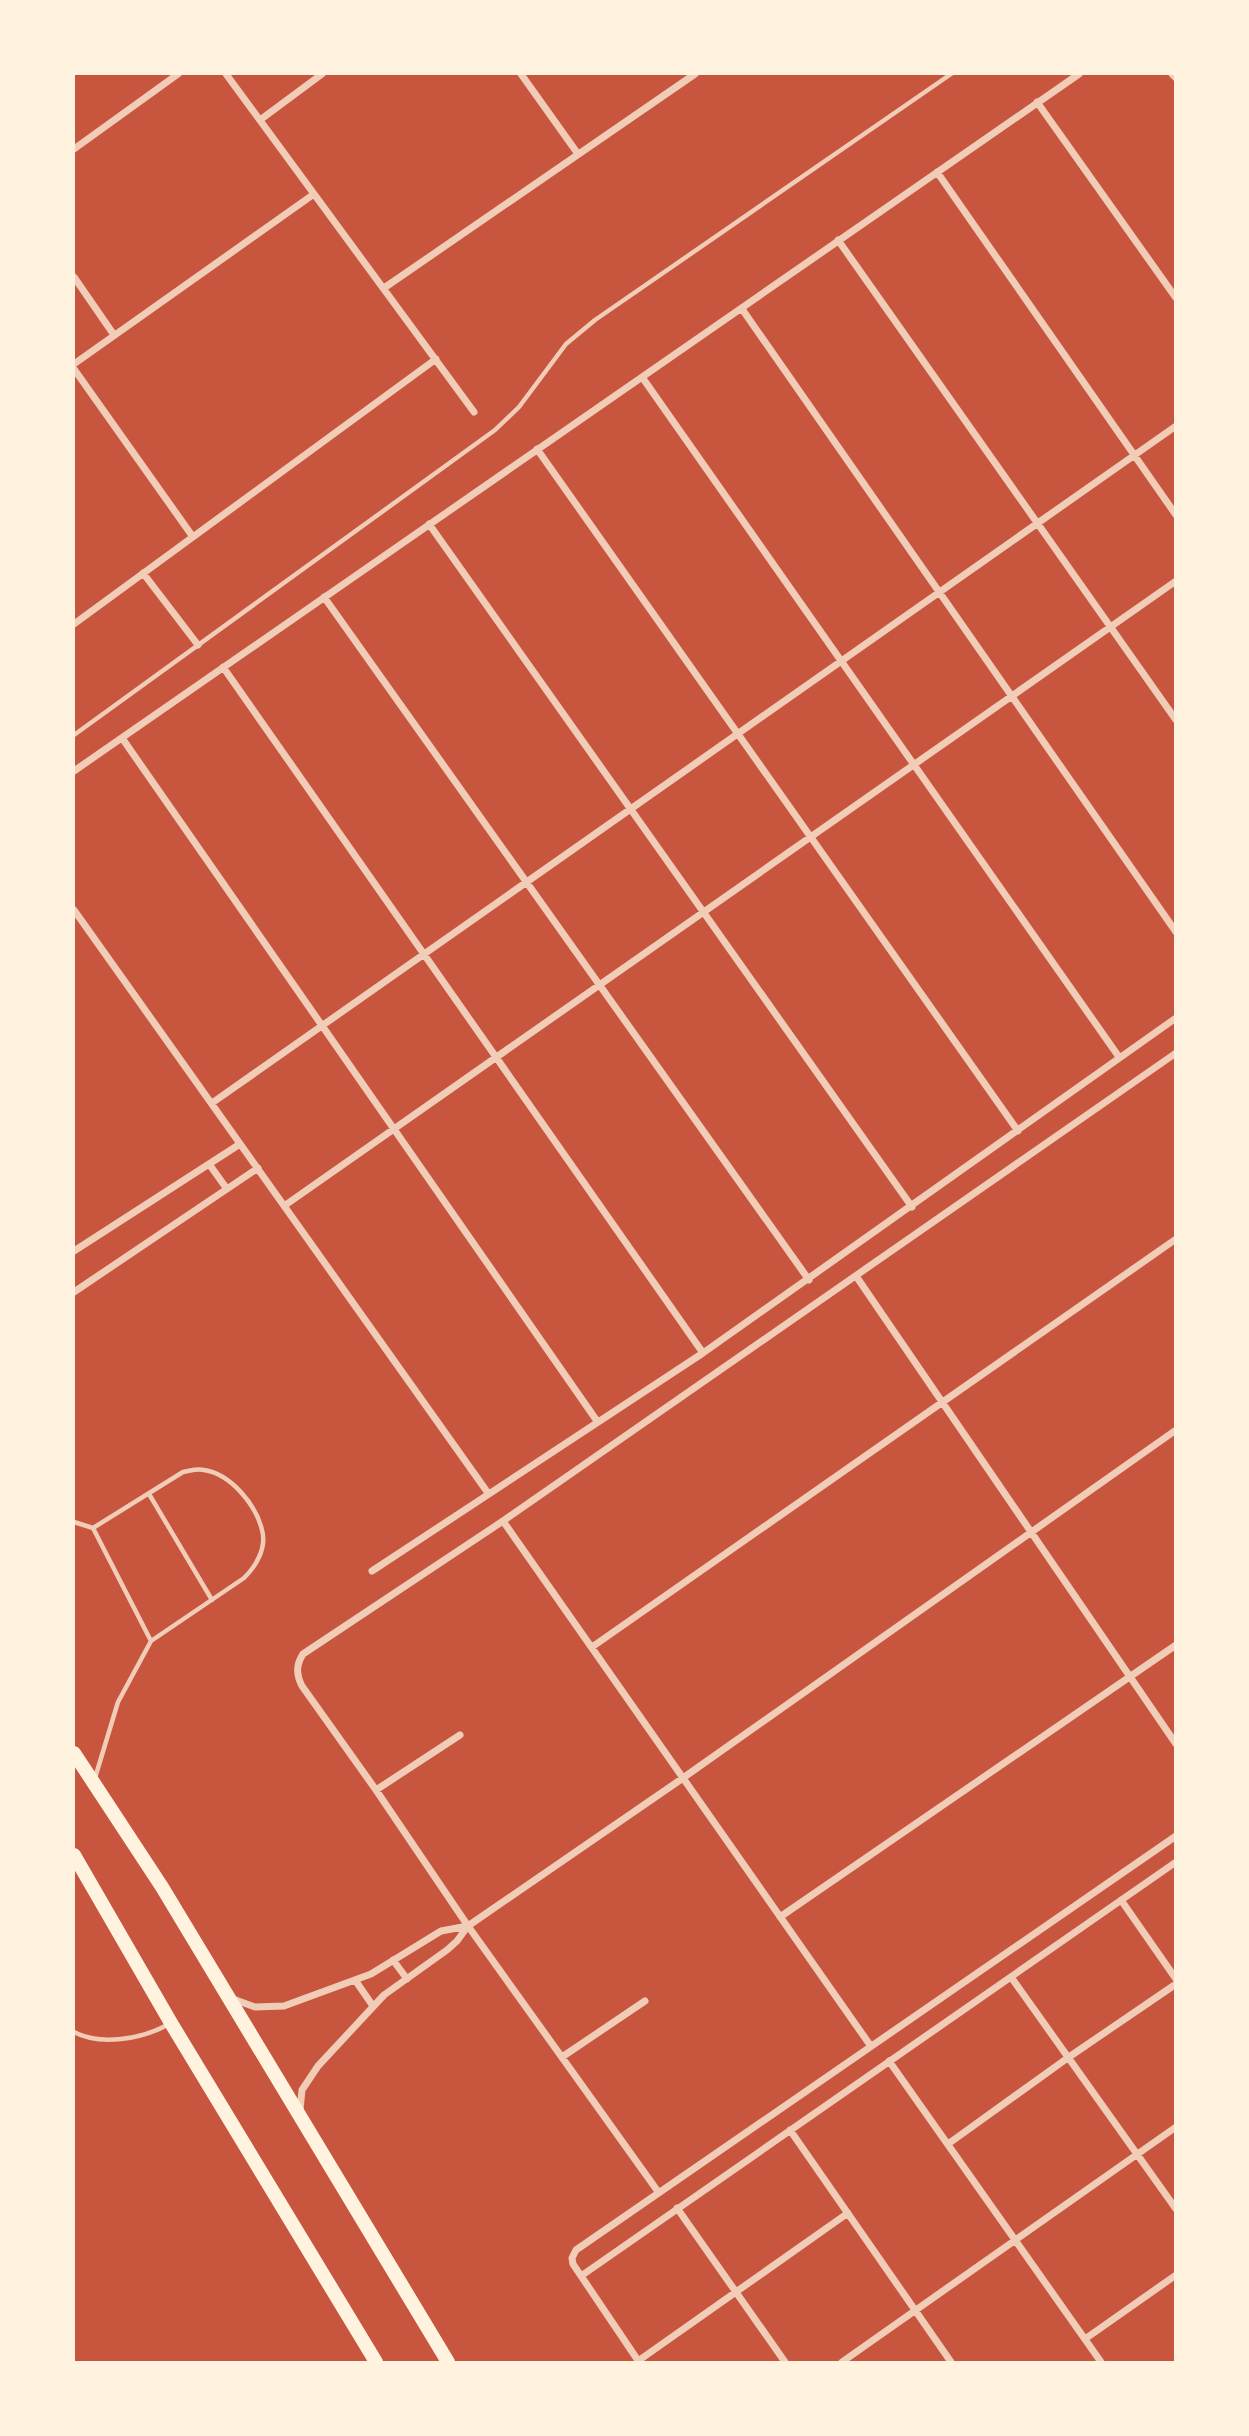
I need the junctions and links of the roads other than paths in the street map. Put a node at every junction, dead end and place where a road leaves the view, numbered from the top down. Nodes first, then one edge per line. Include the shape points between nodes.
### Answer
1 (178, 74) edge
2 (226, 74) edge
3 (322, 74) edge
4 (521, 74) edge
5 (695, 74) edge
6 (951, 74) edge
7 (1079, 74) edge
8 (1172, 74) edge
9 (1175, 78) edge
10 (1037, 103) junction
11 (260, 120) junction
12 (74, 149) edge
13 (578, 155) junction
14 (937, 172) junction
15 (314, 194) junction
16 (838, 240) junction
17 (74, 277) edge
18 (384, 288) junction
19 (1175, 298) edge
20 (742, 309) junction
21 (114, 335) junction
22 (436, 359) junction
23 (74, 364) edge
24 (74, 369) edge
25 (642, 377) junction
26 (474, 412) dead end
27 (1175, 426) edge
28 (537, 449) junction
29 (1134, 455) junction
30 (1175, 515) edge
31 (1037, 523) junction
32 (429, 524) junction
33 (193, 537) junction
34 (143, 573) junction
35 (1175, 581) edge
36 (939, 592) junction
37 (324, 597) junction
38 (74, 624) edge
39 (1110, 627) junction
40 (198, 645) junction
41 (841, 661) junction
42 (223, 667) junction
43 (1012, 696) junction
44 (1175, 720) edge
45 (739, 733) junction
46 (74, 734) edge
47 (122, 738) junction
48 (914, 765) junction
49 (74, 771) edge
50 (631, 809) junction
51 (811, 836) junction
52 (527, 882) junction
53 (74, 910) edge
54 (704, 912) junction
55 (1175, 932) edge
56 (424, 954) junction
57 (600, 985) junction
58 (1175, 1018) edge
59 (322, 1026) junction
60 (1175, 1053) edge
61 (496, 1058) junction
62 (1119, 1058) junction
63 (212, 1103) junction
64 (394, 1129) junction
65 (1018, 1130) junction
66 (240, 1143) junction
67 (209, 1164) junction
68 (258, 1168) junction
69 (227, 1189) junction
70 (284, 1206) junction
71 (912, 1207) junction
72 (1175, 1239) edge
73 (74, 1251) edge
74 (856, 1276) junction
75 (808, 1280) junction
76 (74, 1292) edge
77 (703, 1353) junction
78 (942, 1402) junction
79 (597, 1421) junction
80 (1175, 1430) edge
81 (488, 1493) junction
82 (149, 1494) junction
83 (503, 1521) junction
84 (74, 1522) edge
85 (93, 1528) junction
86 (1031, 1532) junction
87 (372, 1571) dead end
88 (212, 1600) junction
89 (151, 1641) junction
90 (1175, 1645) edge
91 (592, 1647) junction
92 (1130, 1678) junction
93 (460, 1735) dead end
94 (1175, 1744) edge
95 (74, 1753) edge
96 (683, 1778) junction
97 (94, 1783) junction
98 (376, 1790) junction
99 (1175, 1836) edge
100 (74, 1855) edge
101 (1175, 1862) edge
102 (1121, 1900) junction
103 (780, 1917) junction
104 (468, 1926) junction
105 (393, 1960) junction
106 (1011, 1977) junction
107 (407, 1979) junction
108 (1175, 1979) edge
109 (355, 1980) junction
110 (1175, 1984) edge
111 (225, 1994) junction
112 (645, 2001) dead end
113 (373, 2006) junction
114 (171, 2022) junction
115 (74, 2032) edge
116 (870, 2045) junction
117 (562, 2057) junction
118 (1069, 2057) junction
119 (889, 2061) junction
120 (300, 2116) junction
121 (1175, 2127) edge
122 (790, 2130) junction
123 (948, 2144) junction
124 (1137, 2154) junction
125 (659, 2193) junction
126 (677, 2208) junction
127 (1175, 2208) edge
128 (848, 2213) junction
129 (1016, 2240) junction
130 (1175, 2275) edge
131 (581, 2276) junction
132 (736, 2292) junction
133 (915, 2311) junction
134 (1084, 2339) junction
135 (376, 2362) edge
136 (448, 2362) edge
137 (638, 2362) edge
138 (785, 2362) edge
139 (842, 2362) edge
140 (951, 2362) edge
141 (1101, 2362) edge

1 - 12 street
2 - 11 street
3 - 11 street
4 - 13 street
5 - 13 street
6 - 40 lane via 595,320 566,344 519,407 495,430
7 - 10 street
8 - 9 street
10 - 14 street
10 - 19 street
11 - 15 street
13 - 18 street
14 - 16 street
14 - 29 street
15 - 18 street
15 - 21 street
16 - 20 street
16 - 31 street
17 - 21 street
18 - 22 street
20 - 25 street
20 - 36 street
21 - 23 street
22 - 26 street
22 - 33 street
24 - 33 street
25 - 28 street
25 - 41 street
27 - 29 street
28 - 32 street
28 - 45 street
29 - 30 street
29 - 31 street
31 - 36 street
31 - 39 street
32 - 37 street
32 - 50 street
33 - 34 street
34 - 38 street
34 - 40 street
35 - 39 street
36 - 41 street
36 - 43 street
37 - 42 street
37 - 52 street
39 - 43 street
39 - 44 street
40 - 46 lane
41 - 45 street
41 - 48 street
42 - 47 street
42 - 56 street
43 - 48 street
43 - 55 street
45 - 50 street
45 - 51 street
47 - 49 street
47 - 59 street
48 - 51 street
48 - 62 street
50 - 52 street
50 - 54 street
51 - 54 street
51 - 65 street
52 - 56 street
52 - 57 street
53 - 63 street
54 - 57 street
54 - 71 street
56 - 59 street
56 - 61 street
57 - 61 street
57 - 75 street
58 - 62 street
59 - 63 street
59 - 64 street
60 - 74 street
61 - 64 street
61 - 77 street
62 - 65 street
63 - 66 street
64 - 70 street
64 - 79 street
65 - 71 street
66 - 67 street
66 - 68 street
67 - 69 street
67 - 73 street
68 - 69 street
68 - 70 street
69 - 76 street
70 - 81 street
71 - 75 street
72 - 78 street
74 - 78 street
74 - 83 street
75 - 77 street
77 - 79 street
78 - 86 street
78 - 91 street
79 - 81 street
80 - 86 street
81 - 87 street
82 - 85 lane
82 - 88 lane
82 - 88 lane via 196,1469 207,1470 245,1495 263,1531 261,1552 244,1578
83 - 91 street
83 - 98 street via 300,1659 297,1671 302,1686
84 - 85 lane
85 - 89 lane
86 - 92 street
86 - 96 street
88 - 89 lane
89 - 97 lane via 118,1702
90 - 92 street
91 - 96 street
92 - 94 street
92 - 103 street
93 - 98 street
95 - 97 main road
96 - 103 street
96 - 104 street
97 - 111 main road
98 - 104 street
99 - 116 street
100 - 114 main road
101 - 102 street
102 - 106 street
102 - 108 street
103 - 116 street
104 - 105 street via 441,1931
104 - 107 street via 447,1950
104 - 117 street
105 - 107 street
105 - 109 street
106 - 118 street
106 - 119 street
107 - 113 street
109 - 111 street via 274,2008 246,2005
109 - 113 street
110 - 118 street
111 - 120 main road
112 - 117 street
113 - 120 street via 309,2077 302,2090
114 - 115 lane via 153,2032 106,2040
114 - 135 main road
116 - 125 street
117 - 125 street
118 - 123 street
118 - 124 street
119 - 122 street
119 - 123 street
120 - 136 main road
121 - 124 street
122 - 126 street
122 - 128 street
123 - 129 street
124 - 127 street
124 - 129 street
125 - 131 street via 576,2250 572,2258
126 - 131 street
126 - 132 street
128 - 132 street
128 - 133 street
129 - 133 street
129 - 134 street
130 - 134 street
131 - 137 street
132 - 137 street
132 - 138 street
133 - 139 street
133 - 140 street
134 - 141 street

